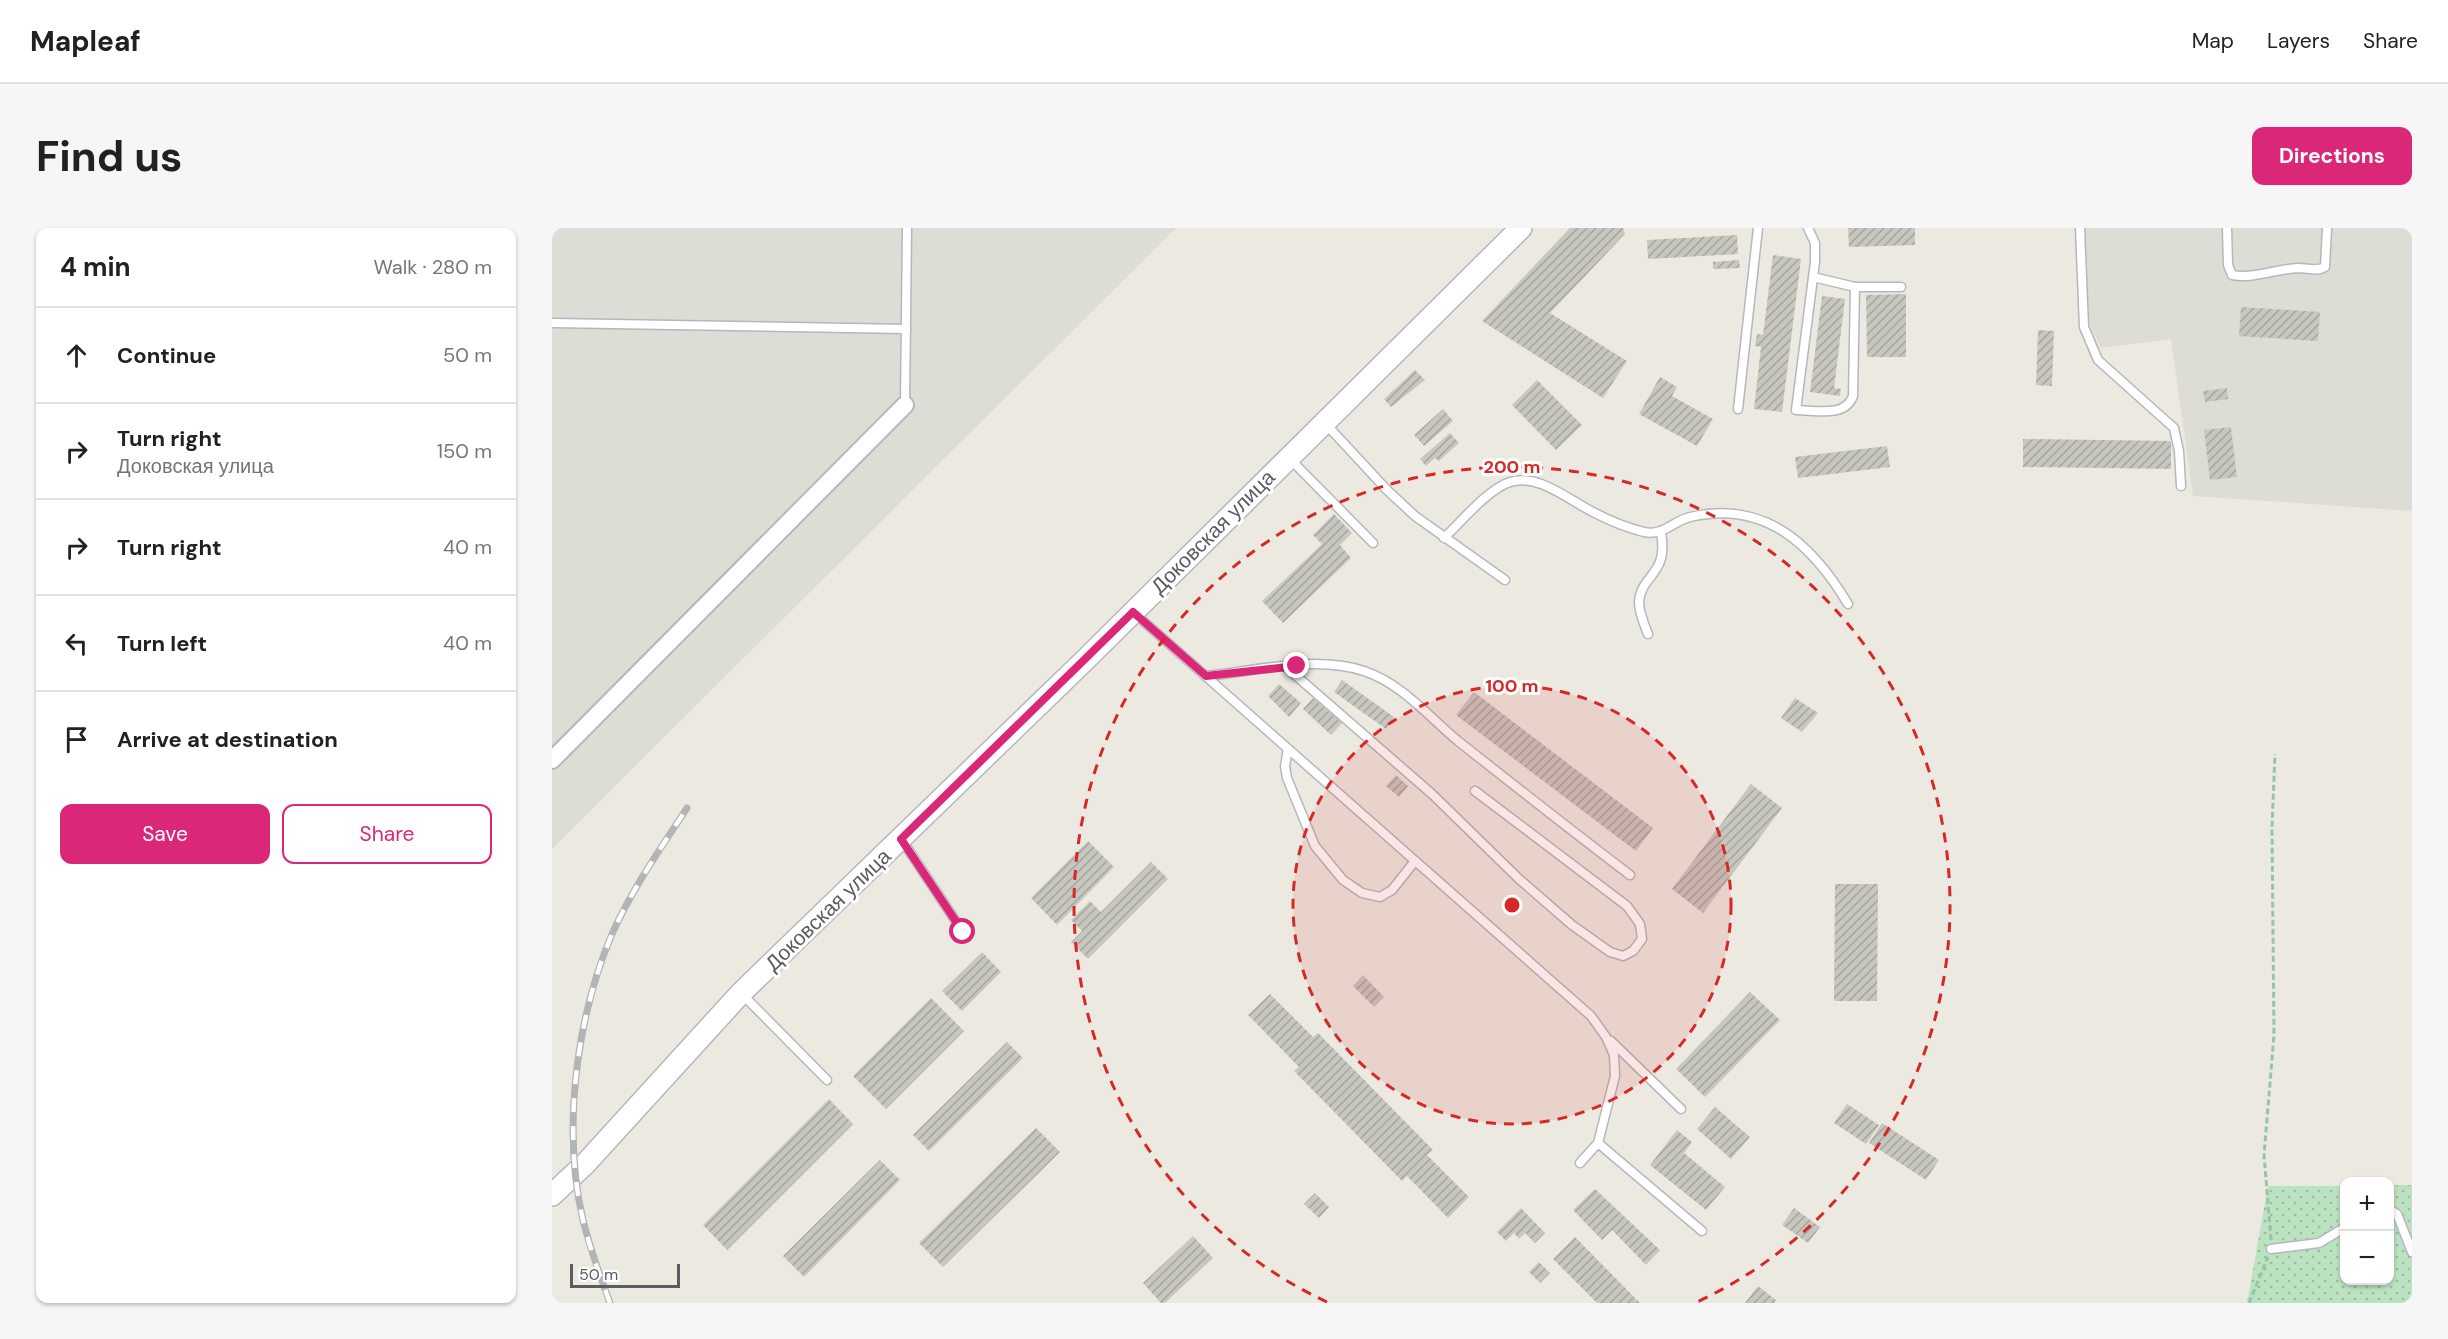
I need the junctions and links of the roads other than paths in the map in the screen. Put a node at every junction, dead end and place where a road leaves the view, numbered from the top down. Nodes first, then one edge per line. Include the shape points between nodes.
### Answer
1 (907, 228) edge
2 (1521, 228) edge
3 (1758, 228) edge
4 (1808, 228) edge
5 (2080, 228) edge
6 (2227, 228) edge
7 (2328, 228) edge
8 (1814, 277) junction
9 (1855, 287) junction
10 (1901, 287) dead end
11 (552, 323) edge
12 (906, 328) junction
13 (905, 405) joint
14 (1738, 410) dead end
15 (1323, 422) junction
16 (1288, 457) junction
17 (2181, 486) dead end
18 (1661, 533) junction
19 (1444, 538) junction
20 (1373, 543) dead end
21 (1504, 580) dead end
22 (1848, 604) dead end
23 (1133, 612) junction
24 (1648, 634) dead end
25 (1286, 667) junction
26 (1206, 676) junction
27 (1288, 749) junction
28 (552, 760) edge
29 (1475, 791) dead end
30 (901, 839) junction
31 (1415, 861) junction
32 (1630, 875) dead end
33 (963, 932) dead end
34 (741, 993) junction
35 (1606, 1037) junction
36 (827, 1080) dead end
37 (1681, 1108) dead end
38 (1598, 1143) junction
39 (1580, 1163) dead end
40 (552, 1195) edge
41 (2394, 1212) edge
42 (2340, 1230) edge
43 (1702, 1231) dead end
44 (2271, 1249) road end
45 (2412, 1252) edge

1 - 12 lane
2 - 15 street, Доковская улица
3 - 14 lane
4 - 8 lane via 1815,243
5 - 17 lane via 2084,327 2098,360 2174,428
6 - 7 lane via 2228,265 2232,275 2243,277 2297,268 2318,271 2325,267
8 - 9 lane
8 - 9 lane via 1796,410 1842,410 1849,406 1853,396
9 - 10 lane
11 - 12 lane
12 - 13 lane
13 - 28 street
15 - 16 street, Доковская улица
15 - 19 lane via 1387,490
16 - 20 lane
16 - 23 street, Доковская улица
18 - 19 lane via 1645,532 1596,514 1526,480 1509,482 1491,494
18 - 22 lane via 1684,518 1702,514 1760,518 1785,531 1811,552 1830,573
18 - 24 lane via 1662,561 1639,602
19 - 21 lane
23 - 26 lane
23 - 30 street, Доковская улица
25 - 26 lane
25 - 29 lane via 1432,794 1572,925 1610,951 1623,956 1633,951 1642,939 1641,931 1627,906
25 - 32 lane via 1362,670 1392,683 1428,717
26 - 27 lane
27 - 31 lane
27 - 31 lane via 1285,766 1295,798 1316,846 1343,880 1362,893 1380,897 1392,890
30 - 33 lane
30 - 34 street, Доковская улица
31 - 35 lane via 1591,1016
34 - 36 lane
34 - 40 street, Доковская улица
35 - 37 lane
35 - 38 lane via 1614,1055 1615,1076
38 - 39 lane
38 - 43 lane
41 - 45 lane
42 - 44 lane via 2319,1243

